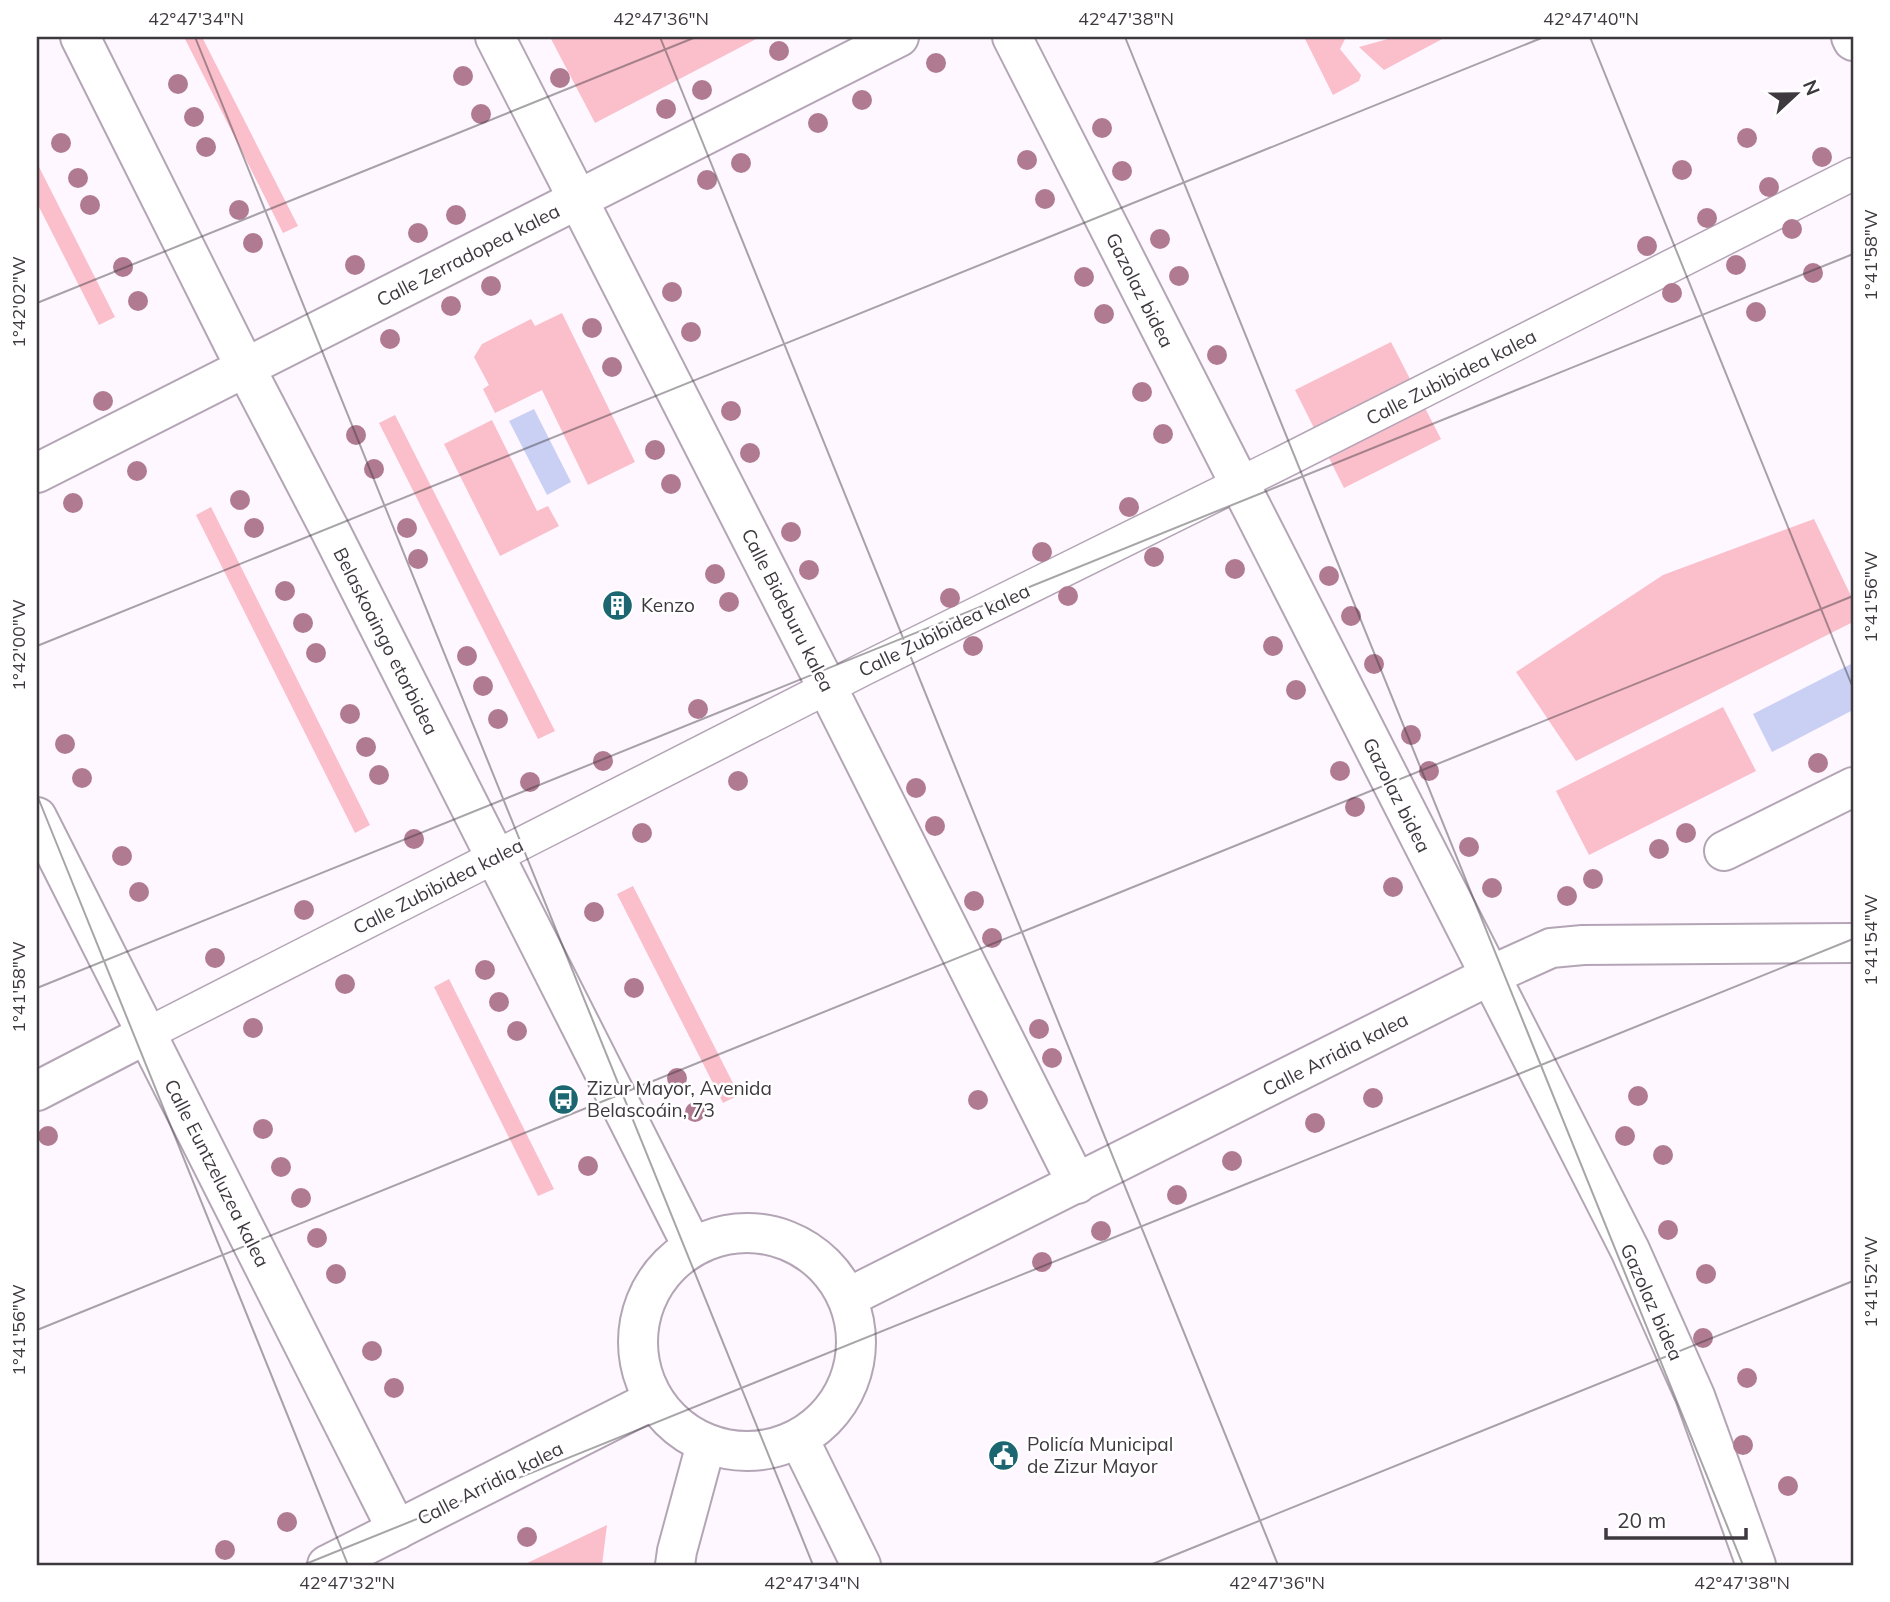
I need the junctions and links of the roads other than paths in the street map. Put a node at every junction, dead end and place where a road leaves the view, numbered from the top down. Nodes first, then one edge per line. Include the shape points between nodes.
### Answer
1 (80, 37) edge
2 (495, 37) edge
3 (899, 37) edge
4 (1012, 37) edge
5 (1853, 174) edge
6 (578, 199) junction
7 (245, 367) junction
8 (37, 473) edge
9 (1239, 484) junction
10 (827, 687) junction
11 (1853, 787) edge
12 (37, 817) edge
13 (1724, 851) dead end
14 (495, 857) junction
15 (1853, 943) edge
16 (1489, 976) junction
17 (147, 1034) junction
18 (37, 1091) edge
19 (1077, 1184) junction
20 (692, 1246) junction
21 (849, 1297) junction
22 (653, 1400) junction
23 (799, 1439) junction
24 (706, 1444) junction
25 (397, 1530) junction
26 (327, 1565) edge
27 (675, 1565) edge
28 (861, 1565) edge
29 (1756, 1565) edge

1 - 7 street, Belaskoaingo etorbidea
2 - 6 street, Calle Bideburu kalea
3 - 6 street, Calle Zerradopea kalea
4 - 9 street, Gazolaz bidea
5 - 9 street, Calle Zubibidea kalea
6 - 7 street, Calle Zerradopea kalea
6 - 10 street, Calle Bideburu kalea
7 - 8 street, Calle Zerradopea kalea
7 - 14 street, Belaskoaingo etorbidea
9 - 10 street, Calle Zubibidea kalea
9 - 16 street, Gazolaz bidea
10 - 14 street, Calle Zubibidea kalea
10 - 19 street, Calle Bideburu kalea
11 - 13 street
12 - 17 street, Calle Euntzeluzea kalea
14 - 17 street, Calle Zubibidea kalea
14 - 20 street, Belaskoaingo etorbidea
15 - 16 street, Calle Arridia kalea via 1583,945 1551,948
16 - 19 street, Calle Arridia kalea
16 - 29 street, Gazolaz bidea via 1630,1250 1695,1396
17 - 18 street, Calle Zubibidea kalea
17 - 25 street, Calle Euntzeluzea kalea
19 - 21 street, Calle Arridia kalea
20 - 21 street via 739,1231 784,1238 823,1262
20 - 22 street via 667,1266 647,1296 637,1332 640,1368
21 - 23 street via 857,1353 851,1379 821,1424
22 - 24 street via 678,1427
22 - 25 street, Calle Arridia kalea
23 - 24 street via 769,1450 738,1451
23 - 28 street
24 - 27 street
25 - 26 street, Calle Arridia kalea

